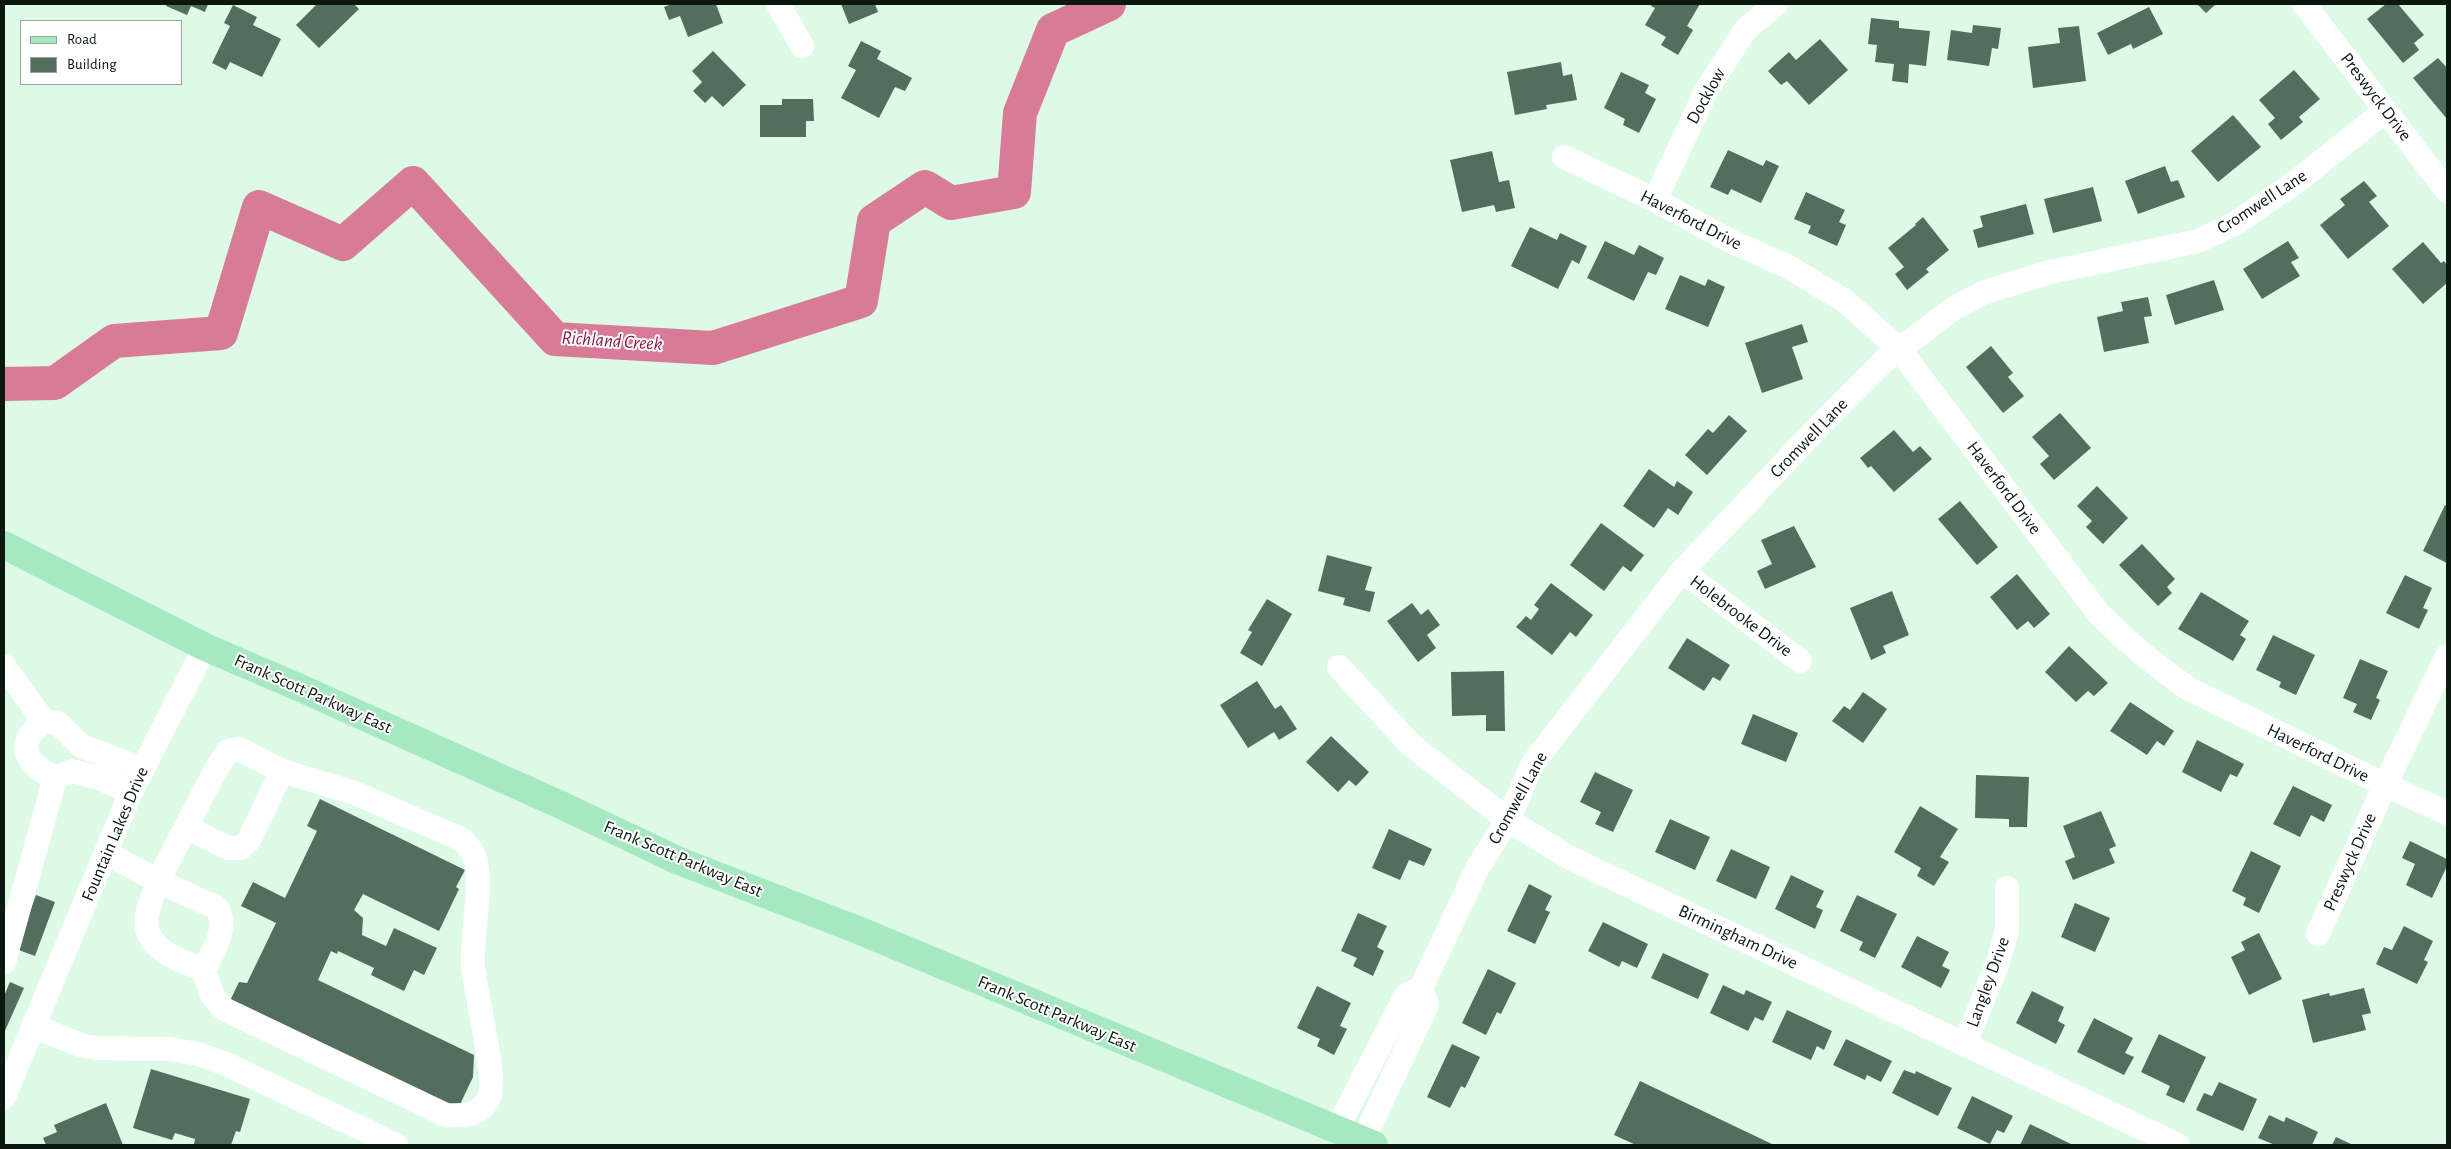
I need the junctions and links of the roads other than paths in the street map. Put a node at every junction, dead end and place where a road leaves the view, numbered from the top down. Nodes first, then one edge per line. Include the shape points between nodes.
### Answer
1 (778, 4) edge
2 (1776, 4) edge
3 (2304, 4) edge
4 (802, 46) dead end
5 (2385, 111) junction
6 (1564, 156) dead end
7 (2447, 191) edge
8 (1655, 200) junction
9 (1899, 349) junction
10 (4, 545) edge
11 (1682, 571) junction
12 (205, 647) junction
13 (2447, 656) edge
14 (1800, 661) dead end
15 (4, 666) edge
16 (1338, 667) dead end
17 (43, 720) junction
18 (142, 769) junction
19 (282, 771) junction
20 (55, 778) junction
21 (2385, 785) junction
22 (131, 792) junction
23 (2447, 813) edge
24 (1508, 820) junction
25 (186, 827) junction
26 (106, 853) junction
27 (158, 881) junction
28 (2007, 888) dead end
29 (2318, 934) dead end
30 (4, 962) edge
31 (204, 970) junction
32 (1421, 988) junction
33 (33, 1026) junction
34 (1965, 1044) junction
35 (4, 1097) edge
36 (1337, 1129) junction
37 (1369, 1143) edge
38 (396, 1145) edge
39 (2178, 1145) edge

1 - 4 street
2 - 8 street, Docklow via 1746,29 1708,87
3 - 5 street, Preswyck Drive
5 - 7 street, Preswyck Drive
5 - 9 street, Cromwell Lane via 2297,181 2218,232 2188,243 2046,273 1983,293 1954,308
6 - 8 street, Haverford Drive
8 - 9 street, Haverford Drive via 1732,242 1787,266 1845,301
9 - 11 street, Cromwell Lane via 1823,422
9 - 21 street, Haverford Drive via 2099,614 2128,643 2189,689
10 - 12 main road, Frank Scott Parkway East
11 - 14 street, Holebrooke Drive
11 - 24 street, Cromwell Lane via 1533,763
12 - 18 street, Fountain Lakes Drive
12 - 36 main road, Frank Scott Parkway East via 679,861 858,930
13 - 21 street, Preswyck Drive
15 - 17 street
16 - 24 street, Birmingham Drive via 1411,744
17 - 18 street via 60,724 81,746
17 - 20 street via 28,738 26,749 42,772
18 - 22 street, Fountain Lakes Drive
19 - 25 street via 239,749 228,751
19 - 25 street via 249,840 241,848 228,848
19 - 31 street via 355,793 463,840 474,854 477,874 473,964 491,1076 490,1097 480,1109 468,1116 446,1115 224,1009 212,995
20 - 22 street via 72,771
20 - 30 street
21 - 23 street, Haverford Drive
21 - 29 street, Preswyck Drive
22 - 26 street, Fountain Lakes Drive
24 - 32 street, Cromwell Lane via 1478,867
24 - 34 street, Birmingham Drive via 1570,858
25 - 27 street
26 - 27 street
26 - 33 street, Fountain Lakes Drive
27 - 31 street via 147,915 148,935 161,950
27 - 31 street via 217,908 222,916 223,928
28 - 34 street, Langley Drive via 2007,931
32 - 36 street, Cromwell Lane via 1406,995
32 - 37 street via 1427,1005
33 - 35 street, Fountain Lakes Drive
33 - 38 street via 95,1048 170,1049 198,1054 226,1064
34 - 39 street, Birmingham Drive
36 - 37 main road, Frank Scott Parkway East

